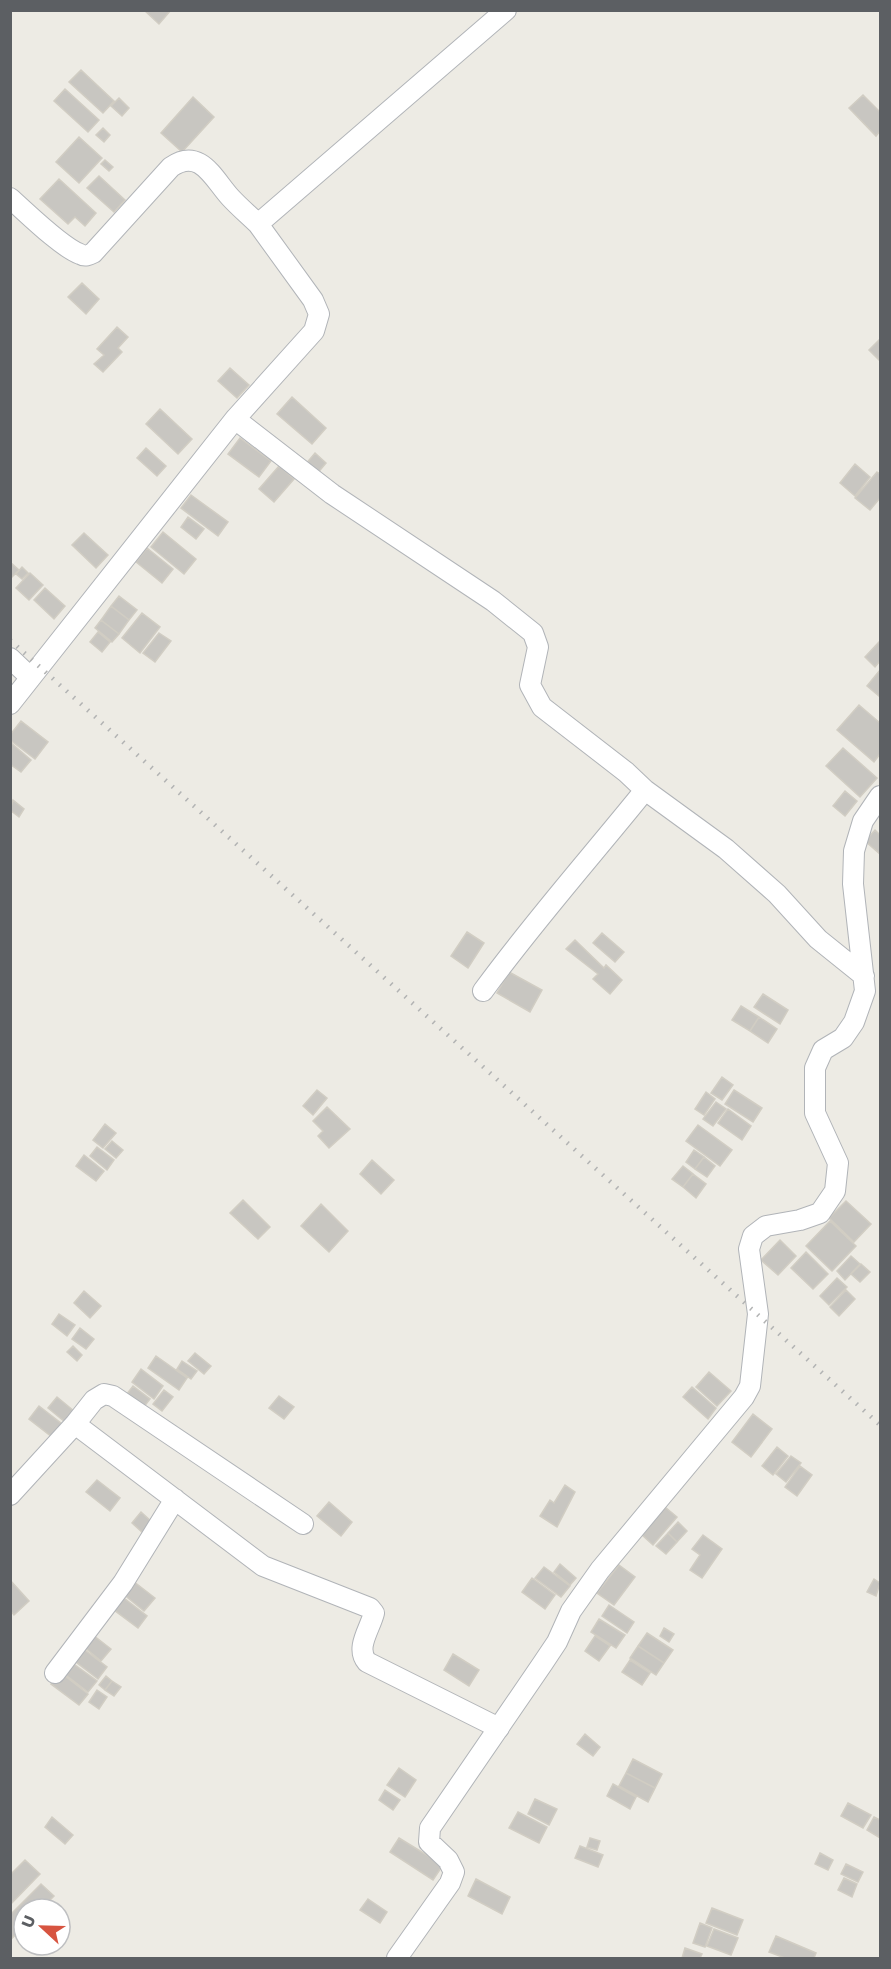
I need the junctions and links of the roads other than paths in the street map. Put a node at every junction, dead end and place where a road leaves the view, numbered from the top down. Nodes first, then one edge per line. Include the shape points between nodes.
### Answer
1 (506, 10) edge
2 (10, 198) edge
3 (258, 224) junction
4 (235, 419) junction
5 (10, 658) edge
6 (30, 678) junction
7 (10, 704) edge
8 (645, 790) junction
9 (880, 796) edge
10 (864, 976) junction
11 (483, 991) dead end
12 (75, 1424) junction
13 (10, 1495) edge
14 (175, 1499) junction
15 (303, 1524) dead end
16 (56, 1673) dead end
17 (499, 1728) junction
18 (398, 1959) edge

1 - 3 street
2 - 3 street via 56,237 87,256 171,167 180,161 193,161 206,167
3 - 4 street via 319,314 314,331
4 - 6 street
4 - 8 street via 333,494 493,601 533,633 538,647 530,685 542,707
5 - 6 street
6 - 7 street
8 - 10 street via 726,849 777,894 818,939
8 - 11 street via 529,928
9 - 10 street via 863,820 854,851 853,884
10 - 17 street via 865,991 855,1022 843,1038 823,1050 815,1068 815,1113 838,1163 835,1191 820,1213 766,1226 753,1236 749,1249 758,1314 750,1386 600,1569
12 - 13 street
12 - 14 street
12 - 15 street via 94,1400 104,1394 113,1396
14 - 16 street via 123,1583
14 - 17 street via 263,1566 370,1608 374,1613 361,1649 367,1662
17 - 18 street via 430,1828 429,1842 448,1860 454,1872

